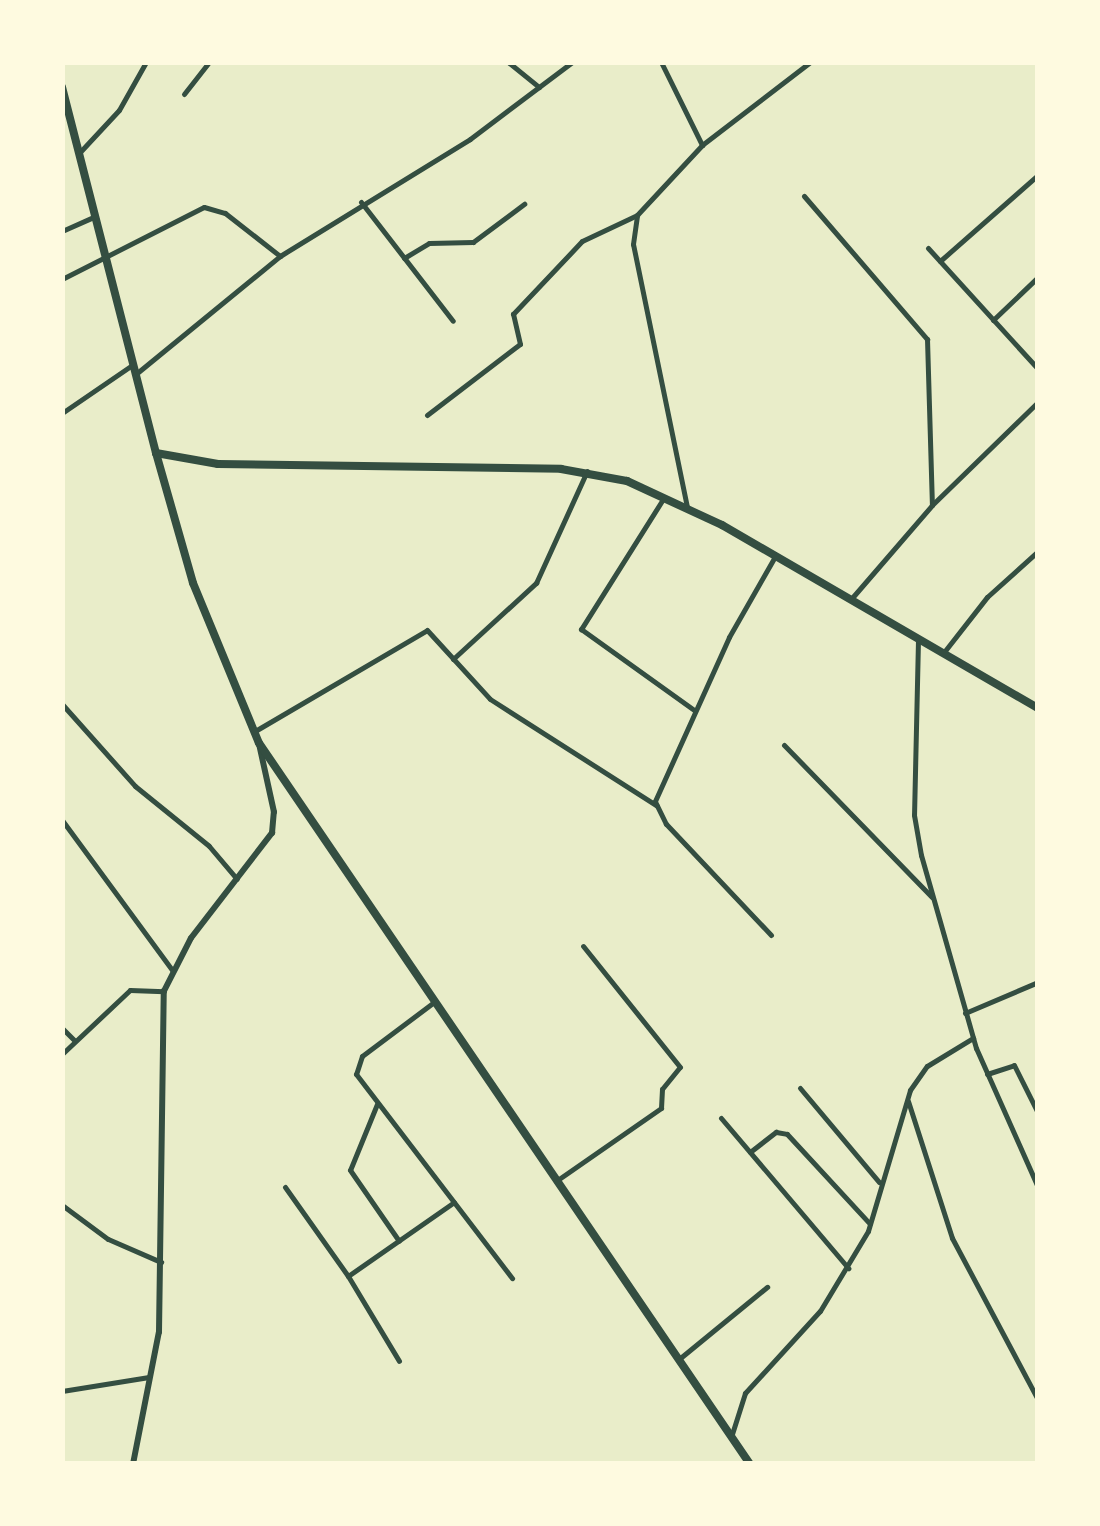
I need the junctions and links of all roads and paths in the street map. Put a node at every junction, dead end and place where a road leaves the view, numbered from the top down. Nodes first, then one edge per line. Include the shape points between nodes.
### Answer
1 (146, 62) edge
2 (209, 62) edge
3 (508, 62) edge
4 (572, 62) edge
5 (661, 62) edge
6 (810, 62) edge
7 (62, 86) edge
8 (538, 87) junction
9 (184, 94) dead end
10 (702, 145) junction
11 (79, 153) junction
12 (1038, 175) edge
13 (804, 196) dead end
14 (361, 202) junction
15 (524, 204) dead end
16 (637, 214) junction
17 (95, 216) junction
18 (62, 232) edge
19 (928, 248) dead end
20 (105, 256) junction
21 (280, 256) junction
22 (404, 258) junction
23 (940, 262) junction
24 (1038, 277) edge
25 (62, 279) edge
26 (993, 320) junction
27 (453, 321) dead end
28 (132, 364) junction
29 (1038, 369) edge
30 (134, 375) junction
31 (1038, 402) edge
32 (62, 413) edge
33 (427, 416) dead end
34 (156, 453) junction
35 (588, 471) junction
36 (664, 497) junction
37 (687, 506) junction
38 (932, 506) junction
39 (1038, 551) edge
40 (774, 558) junction
41 (849, 601) junction
42 (918, 640) junction
43 (942, 654) junction
44 (453, 659) junction
45 (62, 704) edge
46 (1038, 708) edge
47 (695, 710) junction
48 (254, 732) junction
49 (258, 743) junction
50 (784, 745) dead end
51 (657, 806) junction
52 (62, 820) edge
53 (242, 876) junction
54 (934, 899) junction
55 (771, 935) dead end
56 (583, 946) dead end
57 (172, 970) junction
58 (1038, 982) edge
59 (164, 991) junction
60 (435, 1002) junction
61 (966, 1013) junction
62 (62, 1028) edge
63 (973, 1038) junction
64 (75, 1042) junction
65 (62, 1054) edge
66 (987, 1074) junction
67 (800, 1088) dead end
68 (907, 1098) junction
69 (377, 1104) junction
70 (1038, 1113) edge
71 (721, 1118) dead end
72 (750, 1152) junction
73 (555, 1181) junction
74 (880, 1184) junction
75 (1038, 1187) edge
76 (286, 1188) dead end
77 (454, 1202) junction
78 (62, 1205) edge
79 (870, 1224) junction
80 (400, 1241) junction
81 (161, 1262) junction
82 (848, 1269) junction
83 (348, 1276) junction
84 (512, 1278) dead end
85 (767, 1286) dead end
86 (399, 1361) dead end
87 (677, 1361) junction
88 (152, 1377) junction
89 (62, 1391) edge
90 (1038, 1400) edge
91 (731, 1436) junction
92 (133, 1464) edge
93 (750, 1464) edge

1 - 11 street via 118,110
2 - 9 street
3 - 8 street
4 - 8 street
5 - 10 street
6 - 10 street
7 - 11 main road
8 - 14 street via 470,138
10 - 16 street
11 - 17 main road
12 - 23 street
13 - 38 street via 928,338
14 - 21 street
14 - 22 street
15 - 22 street via 473,242 429,243
16 - 33 street via 582,242 514,314 520,344
16 - 37 street via 633,244
17 - 18 street
17 - 20 main road
19 - 23 street
20 - 21 street via 204,206 225,213
20 - 25 street
20 - 28 main road
21 - 30 street
22 - 27 street
23 - 26 street
24 - 26 street
26 - 29 street
28 - 30 main road
28 - 32 street
30 - 34 main road
31 - 38 street
34 - 35 main road via 218,464
34 - 48 main road via 194,583
35 - 36 main road
35 - 44 street via 536,584
36 - 37 main road
36 - 47 street via 581,630
37 - 40 main road
38 - 41 street
39 - 43 street via 987,597
40 - 41 main road
40 - 47 street
41 - 42 main road
42 - 43 main road
42 - 54 street via 914,815
43 - 46 main road
44 - 48 street via 436,634 422,629
44 - 51 street via 490,699
45 - 53 street via 135,786
47 - 51 street via 658,785
48 - 49 main road
49 - 53 street via 274,824
49 - 60 main road
50 - 54 street
51 - 55 street via 666,824
52 - 57 street
53 - 57 street
54 - 61 street
56 - 73 street via 680,1067 662,1089 660,1108
57 - 59 street
58 - 61 street
59 - 64 street via 130,990
59 - 81 street
60 - 69 street via 358,1062 359,1082
60 - 73 main road
61 - 63 street
62 - 64 street
63 - 66 street
63 - 68 street via 927,1066
64 - 65 street
66 - 70 street via 1014,1065
66 - 75 street
67 - 74 street
68 - 74 street
68 - 90 street via 952,1238
69 - 77 street
69 - 80 street via 350,1170
71 - 72 street
72 - 79 street via 776,1132 787,1134
72 - 82 street
73 - 87 main road
74 - 79 street
76 - 83 street
77 - 80 street
77 - 84 street
78 - 81 street via 116,1244
79 - 82 street
80 - 83 street
81 - 88 street
82 - 91 street via 820,1311 755,1378
83 - 86 street
85 - 87 street
87 - 91 main road
88 - 89 street
88 - 92 street
91 - 93 main road

